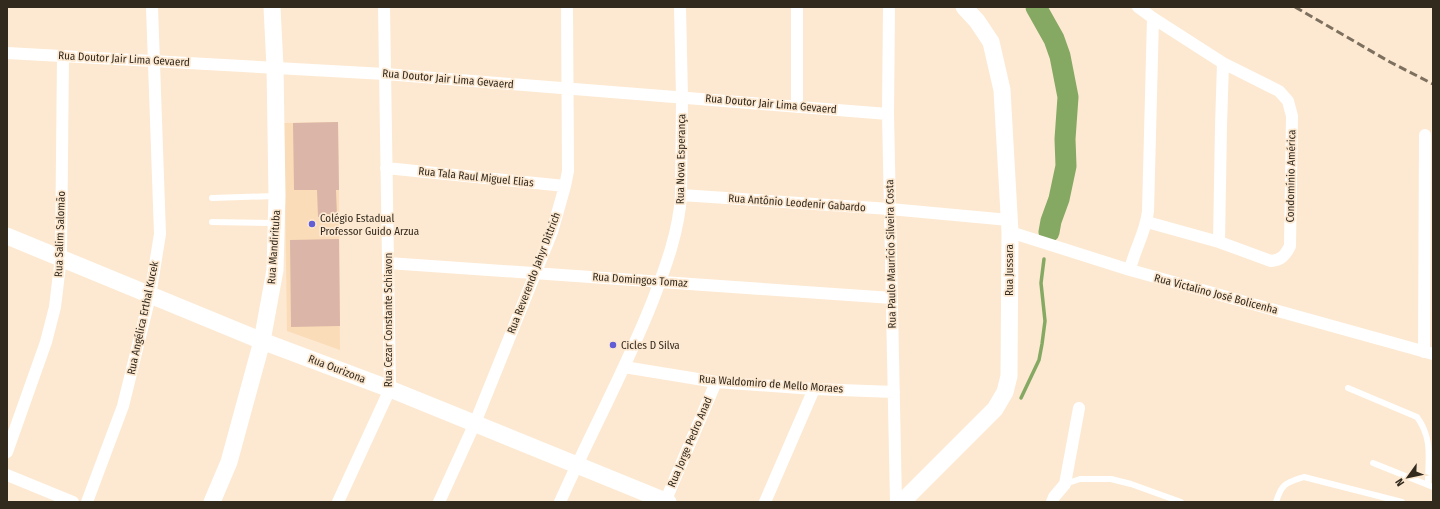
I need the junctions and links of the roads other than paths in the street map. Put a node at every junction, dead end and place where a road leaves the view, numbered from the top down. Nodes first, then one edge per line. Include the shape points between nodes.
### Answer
1 (152, 7) edge
2 (272, 7) edge
3 (384, 7) edge
4 (567, 7) edge
5 (680, 7) edge
6 (796, 7) edge
7 (889, 7) edge
8 (964, 7) edge
9 (1138, 7) edge
10 (1153, 18) junction
11 (7, 53) edge
12 (62, 56) junction
13 (153, 61) junction
14 (1223, 64) junction
15 (275, 67) junction
16 (385, 74) junction
17 (568, 89) junction
18 (682, 97) junction
19 (797, 107) junction
20 (888, 114) junction
21 (1425, 136) dead end
22 (386, 168) junction
23 (565, 186) junction
24 (681, 195) junction
25 (277, 196) junction
26 (212, 198) dead end
27 (890, 209) junction
28 (212, 222) dead end
29 (1147, 222) junction
30 (277, 223) junction
31 (1009, 226) junction
32 (7, 236) edge
33 (1219, 242) junction
34 (61, 257) junction
35 (388, 263) junction
36 (1130, 270) junction
37 (535, 273) junction
38 (660, 282) junction
39 (150, 296) junction
40 (892, 298) junction
41 (262, 341) junction
42 (1429, 353) edge
43 (624, 367) junction
44 (716, 382) junction
45 (1348, 388) dead end
46 (390, 389) junction
47 (814, 389) junction
48 (894, 392) junction
49 (1079, 408) dead end
50 (475, 423) junction
51 (7, 452) edge
52 (1373, 463) dead end
53 (577, 464) junction
54 (7, 475) edge
55 (1065, 484) junction
56 (1430, 485) edge
57 (73, 502) edge
58 (87, 502) edge
59 (212, 502) edge
60 (338, 502) edge
61 (439, 502) edge
62 (560, 502) edge
63 (666, 502) edge
64 (765, 502) edge
65 (896, 502) edge
66 (902, 502) edge
67 (1052, 502) edge
68 (1181, 502) edge
69 (1276, 502) edge
70 (1402, 502) edge

1 - 13 street, Rua Angélica Erthal Kucek
2 - 15 street, Rua Mandirituba
3 - 16 street, Rua Cezar Constante Schiavon
4 - 17 street, Rua Reverendo Jahyr Dittrich
5 - 18 street, Rua Nova Esperança
6 - 19 street
7 - 20 street, Rua Paulo Maurício Silveira Costa
8 - 31 street, Rua Jussara via 991,42 1002,90
9 - 10 street, Condomínio América
10 - 14 street, Condomínio América
10 - 29 street
11 - 12 street, Rua Doutor Jair Lima Gevaerd
12 - 13 street, Rua Doutor Jair Lima Gevaerd
12 - 34 street, Rua Salim Salomão
13 - 15 street, Rua Doutor Jair Lima Gevaerd
13 - 39 street, Rua Angélica Erthal Kucek via 160,234
14 - 33 street
14 - 33 street, Condomínio América via 1279,91 1288,101 1292,116 1290,246 1279,260 1271,261
15 - 16 street, Rua Doutor Jair Lima Gevaerd
15 - 25 street, Rua Mandirituba
16 - 17 street, Rua Doutor Jair Lima Gevaerd
16 - 22 street, Rua Cezar Constante Schiavon
17 - 18 street, Rua Doutor Jair Lima Gevaerd
17 - 23 street, Rua Reverendo Jahyr Dittrich via 568,171
18 - 19 street, Rua Doutor Jair Lima Gevaerd
18 - 24 street, Rua Nova Esperança
19 - 20 street, Rua Doutor Jair Lima Gevaerd
20 - 27 street, Rua Paulo Maurício Silveira Costa
21 - 42 street
22 - 23 street, Rua Tala Raul Miguel Elias
22 - 35 street, Rua Cezar Constante Schiavon
23 - 37 street, Rua Reverendo Jahyr Dittrich via 552,232
24 - 27 street, Rua Antônio Leodenir Gabardo
24 - 38 street, Rua Nova Esperança via 669,260
25 - 26 lane
25 - 30 street, Rua Mandirituba
27 - 31 street, Rua Antônio Leodenir Gabardo
27 - 40 street, Rua Paulo Maurício Silveira Costa
28 - 30 lane
29 - 33 street, Condomínio América
29 - 36 street
30 - 41 street, Rua Mandirituba via 274,270
31 - 36 street, Rua Victalino José Bolicenha
31 - 66 street, Rua Jussara via 1009,376 1005,392 995,409
32 - 34 street, Rua Ourizona
34 - 39 street, Rua Ourizona
34 - 51 street, Rua Salim Salomão via 55,307 46,342
35 - 37 street, Rua Domingos Tomaz
35 - 46 street, Rua Cezar Constante Schiavon
36 - 42 street, Rua Victalino José Bolicenha
37 - 38 street, Rua Domingos Tomaz
37 - 50 street, Rua Reverendo Jahyr Dittrich
38 - 40 street, Rua Domingos Tomaz
38 - 43 street, Rua Nova Esperança
39 - 41 street, Rua Ourizona
39 - 58 street, Rua Angélica Erthal Kucek via 122,406
40 - 48 street, Rua Paulo Maurício Silveira Costa
41 - 46 street, Rua Ourizona
41 - 59 street, Rua Mandirituba via 229,462
43 - 44 street, Rua Waldomiro de Mello Moraes
43 - 53 street, Rua Nova Esperança
44 - 47 street, Rua Waldomiro de Mello Moraes
44 - 63 street, Rua Jorge Pedro Anad
45 - 56 lane via 1417,417 1428,441
46 - 50 street, Rua Ourizona
46 - 60 street, Rua Cezar Constante Schiavon
47 - 48 street, Rua Waldomiro de Mello Moraes
47 - 64 street
48 - 65 street, Rua Paulo Maurício Silveira Costa
49 - 55 street
50 - 53 street, Rua Ourizona
50 - 61 street, Rua Reverendo Jahyr Dittrich
52 - 56 lane
53 - 62 street, Rua Nova Esperança
53 - 63 street, Rua Ourizona
54 - 57 street
55 - 67 street
55 - 68 lane via 1080,478 1111,479
69 - 70 lane via 1280,490 1289,482 1304,476

